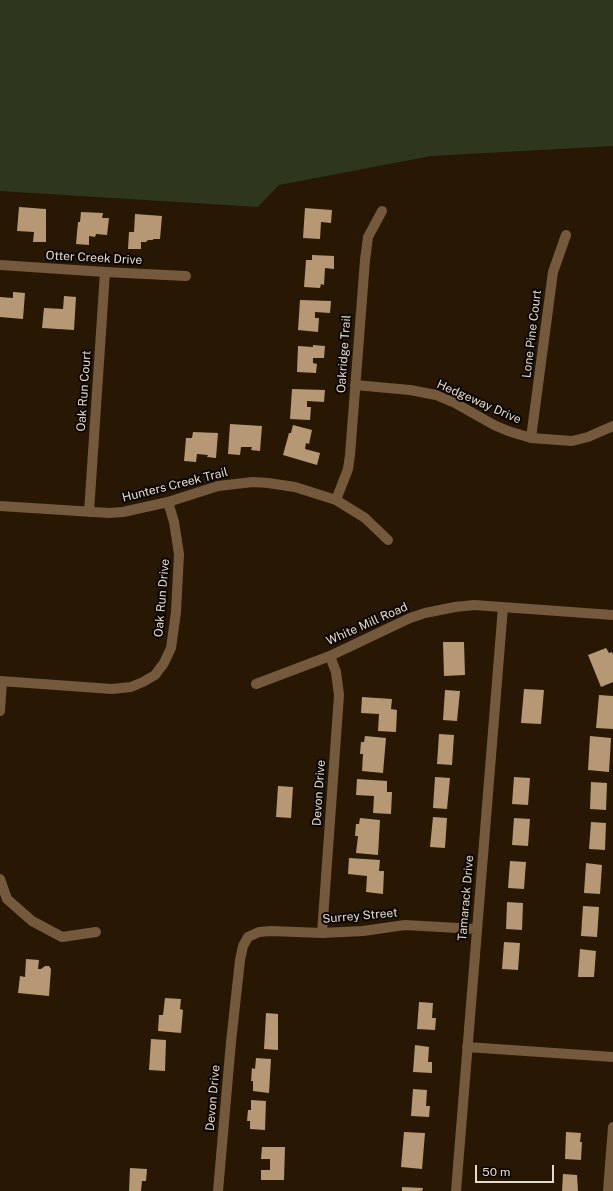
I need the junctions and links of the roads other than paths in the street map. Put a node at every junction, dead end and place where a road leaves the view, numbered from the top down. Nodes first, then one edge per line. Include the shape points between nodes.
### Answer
1 (382, 211) dead end
2 (566, 235) dead end
3 (0, 265) edge
4 (105, 272) junction
5 (186, 276) dead end
6 (355, 385) junction
7 (613, 426) edge
8 (532, 438) junction
9 (336, 500) junction
10 (168, 502) junction
11 (0, 506) edge
12 (89, 512) junction
13 (388, 540) dead end
14 (503, 607) junction
15 (613, 615) edge
16 (330, 656) junction
17 (1, 682) edge
18 (256, 684) dead end
19 (0, 711) edge
20 (0, 879) edge
21 (476, 929) junction
22 (96, 932) dead end
23 (322, 933) junction
24 (248, 937) joint
25 (467, 1047) junction
26 (613, 1057) edge
27 (613, 1127) edge
28 (218, 1191) edge
29 (456, 1191) edge
30 (608, 1191) edge

1 - 6 street, Oakridge Trail via 368,237
2 - 8 street, Lone Pine Court via 553,272
3 - 4 street, Otter Creek Drive
4 - 5 street, Otter Creek Drive
4 - 12 street, Oak Run Court
6 - 8 street, Hedgeway Drive via 436,395 501,428
6 - 9 street, Oakridge Trail via 348,469
7 - 8 street, Hedgeway Drive via 588,437 572,440
9 - 10 street, Hunters Creek Trail via 285,484 252,482 218,486
9 - 13 street, Hunters Creek Trail via 365,518
10 - 12 street, Hunters Creek Trail via 122,512
10 - 17 street, Oak Run Drive via 179,554 174,630 167,658 155,675 125,688 112,689
11 - 12 street, Hunters Creek Trail
14 - 15 street, White Mill Road
14 - 16 street, White Mill Road via 474,605 425,613
14 - 21 street, Tamarack Drive
16 - 18 street, White Mill Road
16 - 23 street, Devon Drive via 336,672 339,695
17 - 19 street
20 - 22 street via 7,899 32,921 62,937
21 - 23 street, Surrey Street via 405,925
21 - 25 street, Tamarack Drive
23 - 24 street, Surrey Street via 271,931 259,932
24 - 28 street, Devon Drive via 243,946 231,1042
25 - 26 street
25 - 29 street, Tamarack Drive
27 - 30 street

